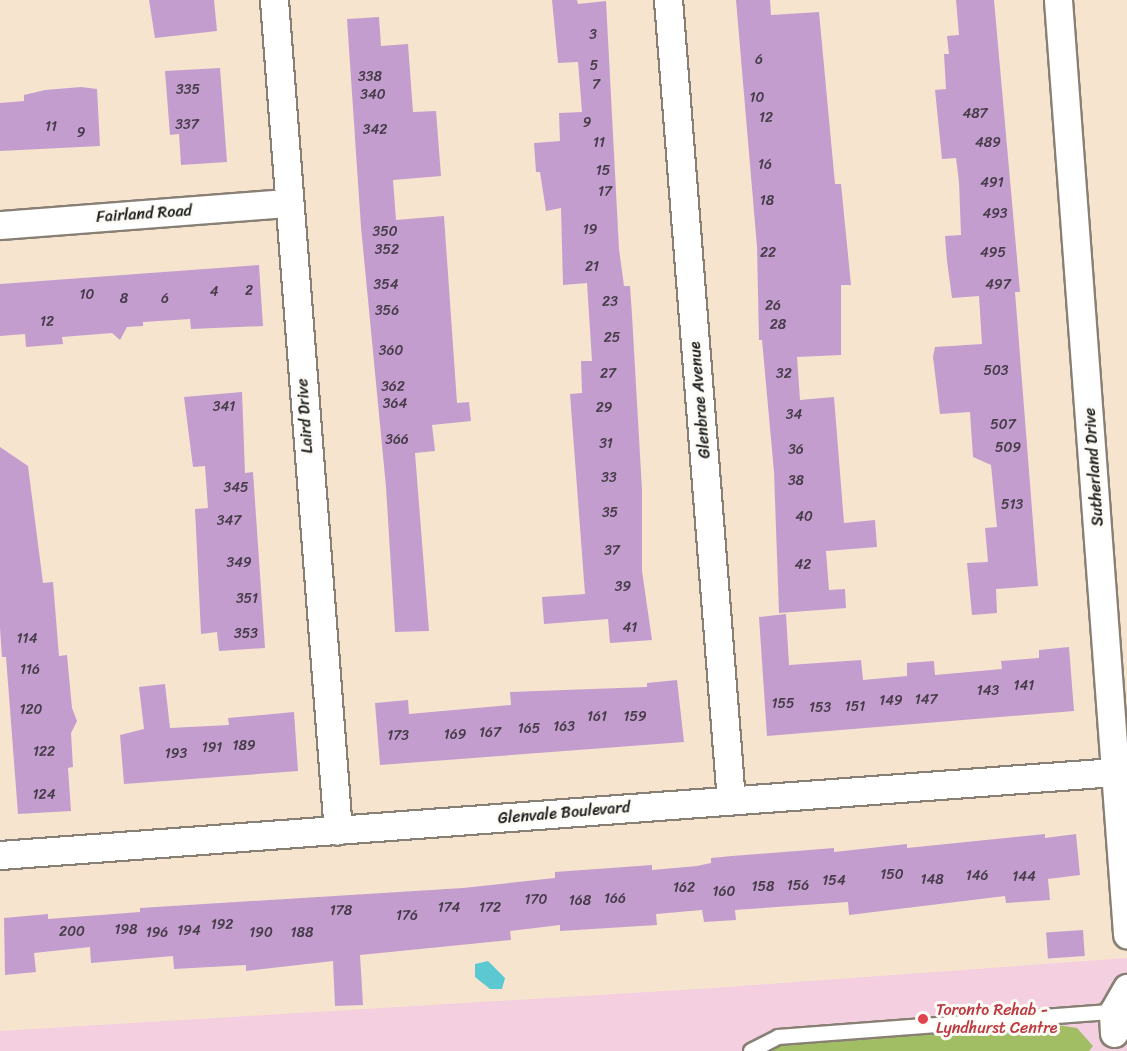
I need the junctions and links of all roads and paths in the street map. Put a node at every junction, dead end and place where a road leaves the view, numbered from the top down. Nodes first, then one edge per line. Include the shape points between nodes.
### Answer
1 (273, 0) edge
2 (668, 0) edge
3 (1058, 0) edge
4 (289, 203) junction
5 (0, 225) edge
6 (1122, 771) edge
7 (731, 800) junction
8 (338, 831) junction
9 (0, 855) edge
10 (1127, 934) edge
11 (1127, 988) edge
12 (1114, 1032) edge
13 (751, 1051) edge

1 - 4 street, Laird Drive
2 - 7 street, Glenbrae Avenue
3 - 6 street, Sutherland Drive
4 - 5 street, Fairland Road
4 - 8 street, Laird Drive
6 - 7 street, Glenvale Boulevard
6 - 10 street, Sutherland Drive
7 - 8 street, Glenvale Boulevard
8 - 9 street, Glenvale Boulevard
11 - 12 street
12 - 13 lane via 778,1037

